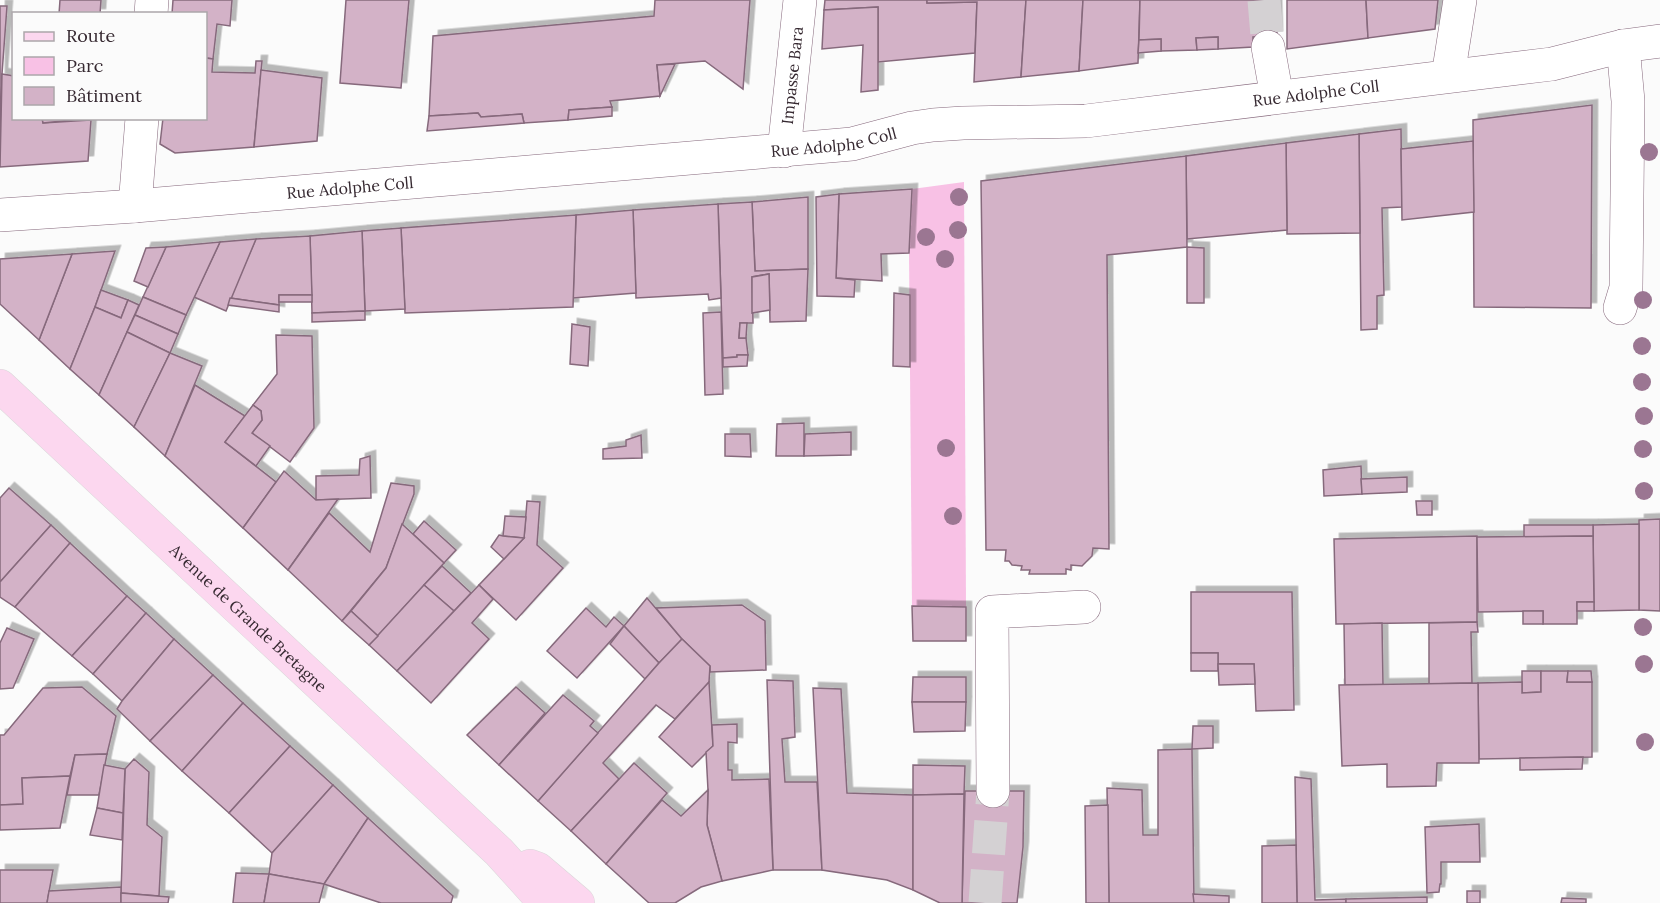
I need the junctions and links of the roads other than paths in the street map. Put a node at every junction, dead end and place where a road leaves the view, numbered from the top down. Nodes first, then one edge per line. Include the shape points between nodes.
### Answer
1 (800, 0) edge
2 (1460, 0) edge
3 (1660, 41) edge
4 (1268, 46) tunnel mouth
5 (1623, 46) junction
6 (1448, 76) junction
7 (1277, 97) junction
8 (142, 120) edge
9 (784, 151) junction
10 (135, 206) junction
11 (0, 215) edge
12 (1620, 308) dead end
13 (0, 386) edge
14 (1084, 607) dead end
15 (993, 791) tunnel mouth
16 (499, 852) junction
17 (545, 903) edge
18 (578, 903) edge

1 - 9 street, Impasse Bara
2 - 6 street
3 - 5 street, Rue Adolphe Coll
4 - 7 street
5 - 6 street, Rue Adolphe Coll via 1552,64
5 - 12 street via 1628,101 1626,288
6 - 7 street, Rue Adolphe Coll
7 - 9 street, Rue Adolphe Coll via 1086,121 933,125 852,144
8 - 10 street
9 - 10 street, Rue Adolphe Coll
10 - 11 street, Rue Adolphe Coll
13 - 16 main road, Avenue de Grande Bretagne
14 - 15 street via 992,612
16 - 17 main road, Avenue de Grande Bretagne
16 - 18 main road, Avenue de Grande Bretagne via 538,870

